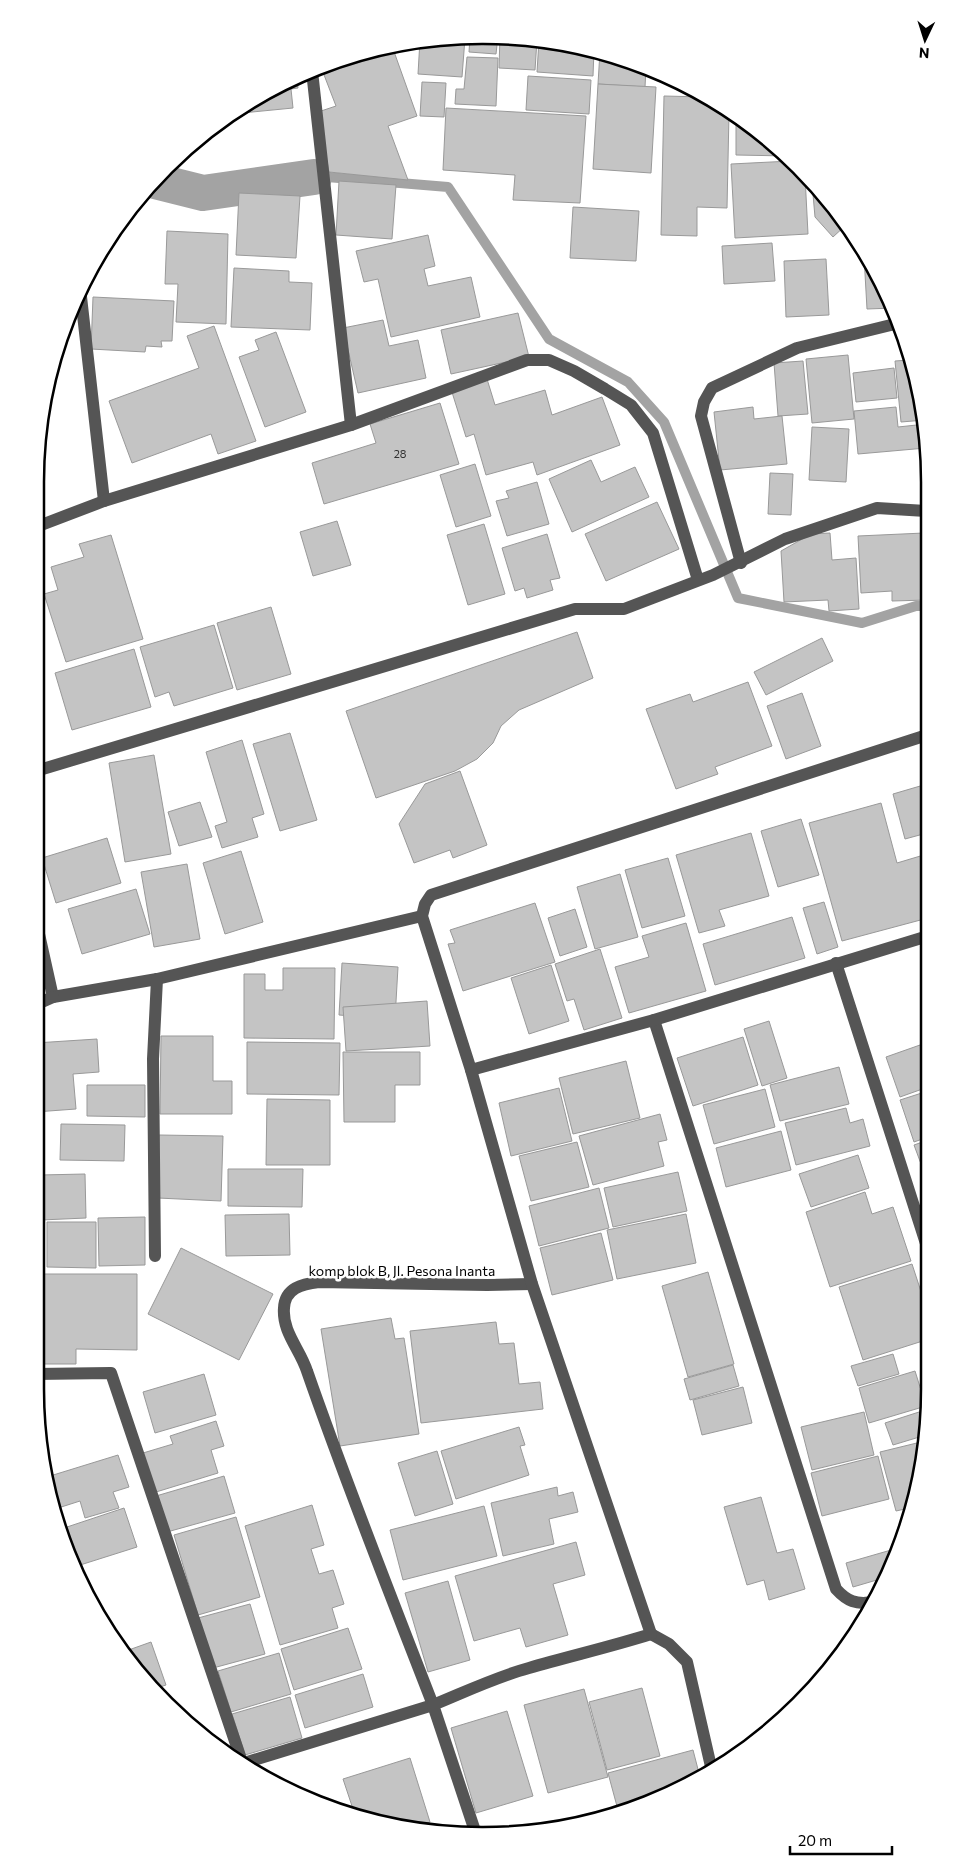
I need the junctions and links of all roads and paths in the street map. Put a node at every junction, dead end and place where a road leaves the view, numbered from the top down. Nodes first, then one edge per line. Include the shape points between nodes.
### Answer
1 (313, 78) edge
2 (82, 304) edge
3 (891, 324) edge
4 (351, 425) junction
5 (104, 501) junction
6 (921, 511) edge
7 (44, 524) edge
8 (736, 565) junction
9 (698, 580) junction
10 (921, 737) edge
11 (44, 769) edge
12 (422, 916) junction
13 (921, 938) edge
14 (44, 954) edge
15 (836, 963) junction
16 (157, 979) junction
17 (53, 997) junction
18 (44, 1001) edge
19 (654, 1020) junction
20 (471, 1070) junction
21 (921, 1228) edge
22 (156, 1256) dead end
23 (532, 1284) junction
24 (44, 1374) edge
25 (865, 1602) edge
26 (651, 1634) junction
27 (433, 1705) junction
28 (238, 1752) edge
29 (252, 1761) edge
30 (710, 1763) edge
31 (474, 1827) edge

1 - 4 street
2 - 5 street
3 - 8 street via 797,348 712,388 701,416
4 - 5 street
4 - 9 street via 527,360 549,360 574,371 631,404 653,433
5 - 7 street
6 - 8 street via 877,508 785,539
8 - 9 street
9 - 11 street via 624,609 575,609
10 - 12 street via 431,894
12 - 16 street
12 - 20 street
13 - 15 street
14 - 17 street
15 - 19 street
15 - 21 street
16 - 17 street
16 - 22 street via 153,1059
17 - 18 street
19 - 20 street
19 - 25 street via 836,1589 854,1603
20 - 23 street
23 - 26 street
23 - 27 street, komp blok B, Jl. Pesona Inanta via 302,1284 290,1291 284,1306 284,1325 304,1361 344,1478
24 - 28 street via 111,1373
26 - 27 street via 529,1668
26 - 30 street via 669,1644 687,1662
27 - 29 street
27 - 31 street, komp blok B, Jl. Pesona Inanta

